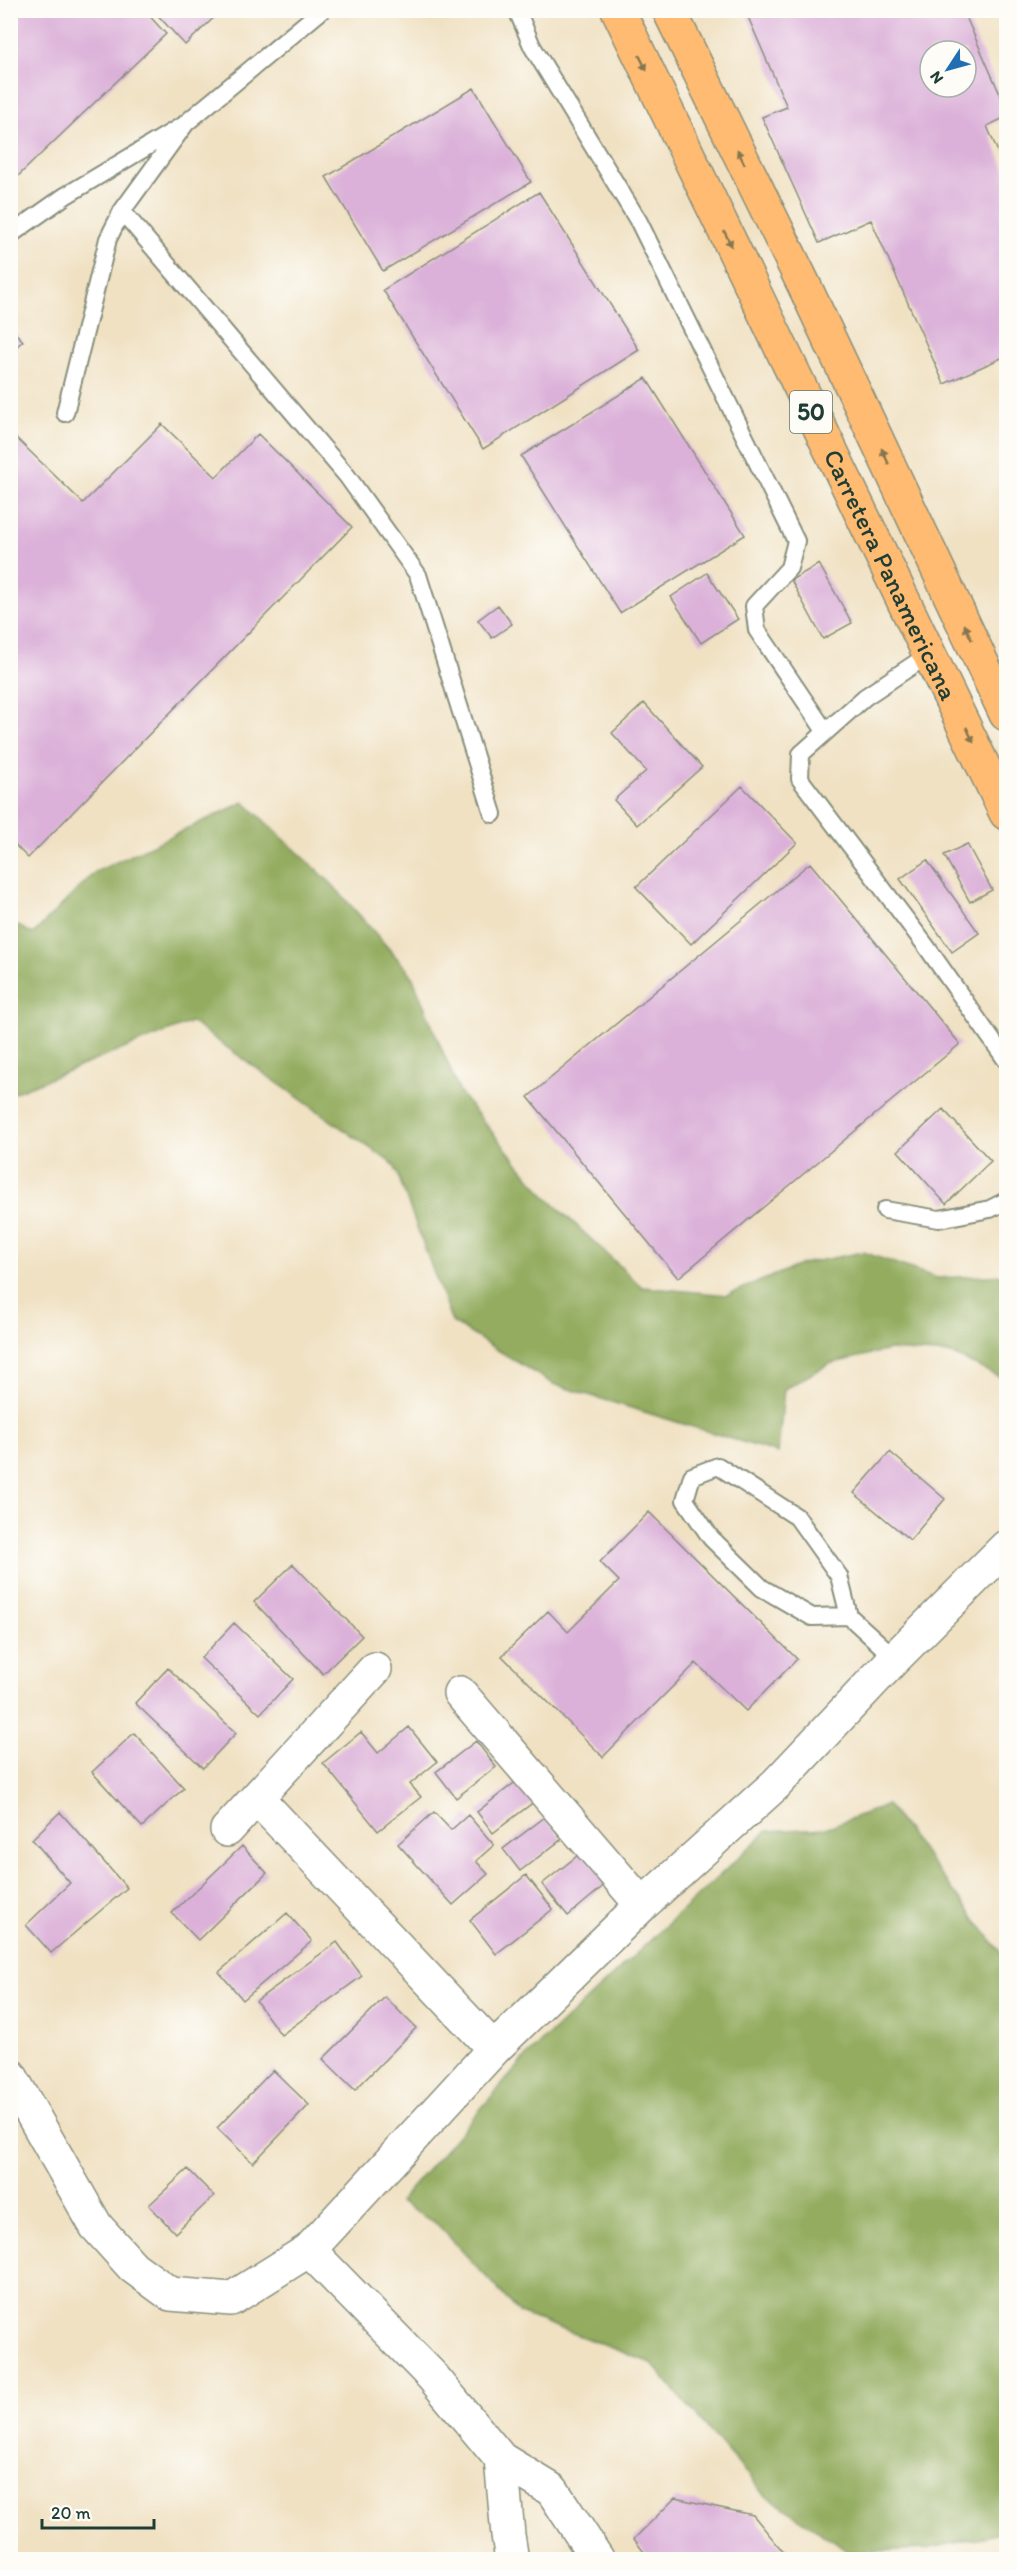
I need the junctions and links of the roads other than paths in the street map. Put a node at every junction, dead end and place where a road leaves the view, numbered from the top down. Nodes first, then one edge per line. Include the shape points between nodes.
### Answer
1 (322, 10) edge
2 (517, 10) edge
3 (618, 10) edge
4 (669, 10) edge
5 (186, 123) junction
6 (122, 211) junction
7 (10, 235) edge
8 (65, 413) dead end
9 (928, 655) junction
10 (1006, 714) edge
11 (825, 731) junction
12 (1006, 813) edge
13 (493, 814) dead end
14 (1006, 1060) edge
15 (1006, 1201) edge
16 (885, 1210) dead end
17 (1006, 1547) edge
18 (849, 1616) junction
19 (895, 1658) junction
20 (375, 1669) dead end
21 (460, 1693) dead end
22 (258, 1799) junction
23 (227, 1830) dead end
24 (642, 1905) junction
25 (495, 2049) junction
26 (10, 2075) edge
27 (309, 2250) junction
28 (501, 2459) junction
29 (512, 2559) edge
30 (598, 2559) edge

1 - 5 lane
2 - 11 lane via 532,46 639,222 796,541 789,568 754,606 757,630
3 -> 9 highway, Carretera Panamericana / 50
10 -> 4 highway, Carretera Panamericana / 50 via 804,285
5 - 6 lane
5 - 7 lane via 65,196
6 - 8 lane via 108,239
6 - 13 lane via 347,476 418,575
9 - 11 lane via 864,697
9 -> 12 highway, Carretera Panamericana / 50
11 - 14 lane via 801,754 800,779
15 - 16 lane via 990,1209 939,1219
17 - 19 street
18 - 18 lane via 839,1576 797,1517 718,1466 692,1476 685,1500 711,1538 762,1588 812,1617
18 - 19 lane
19 - 24 street via 776,1784
20 - 22 street
21 - 24 street
22 - 23 street
22 - 25 street
24 - 25 street
25 - 27 street
26 - 27 street via 96,2226 133,2267 170,2294 231,2299
27 - 28 street via 432,2376
28 - 29 street
28 - 30 street via 552,2490

